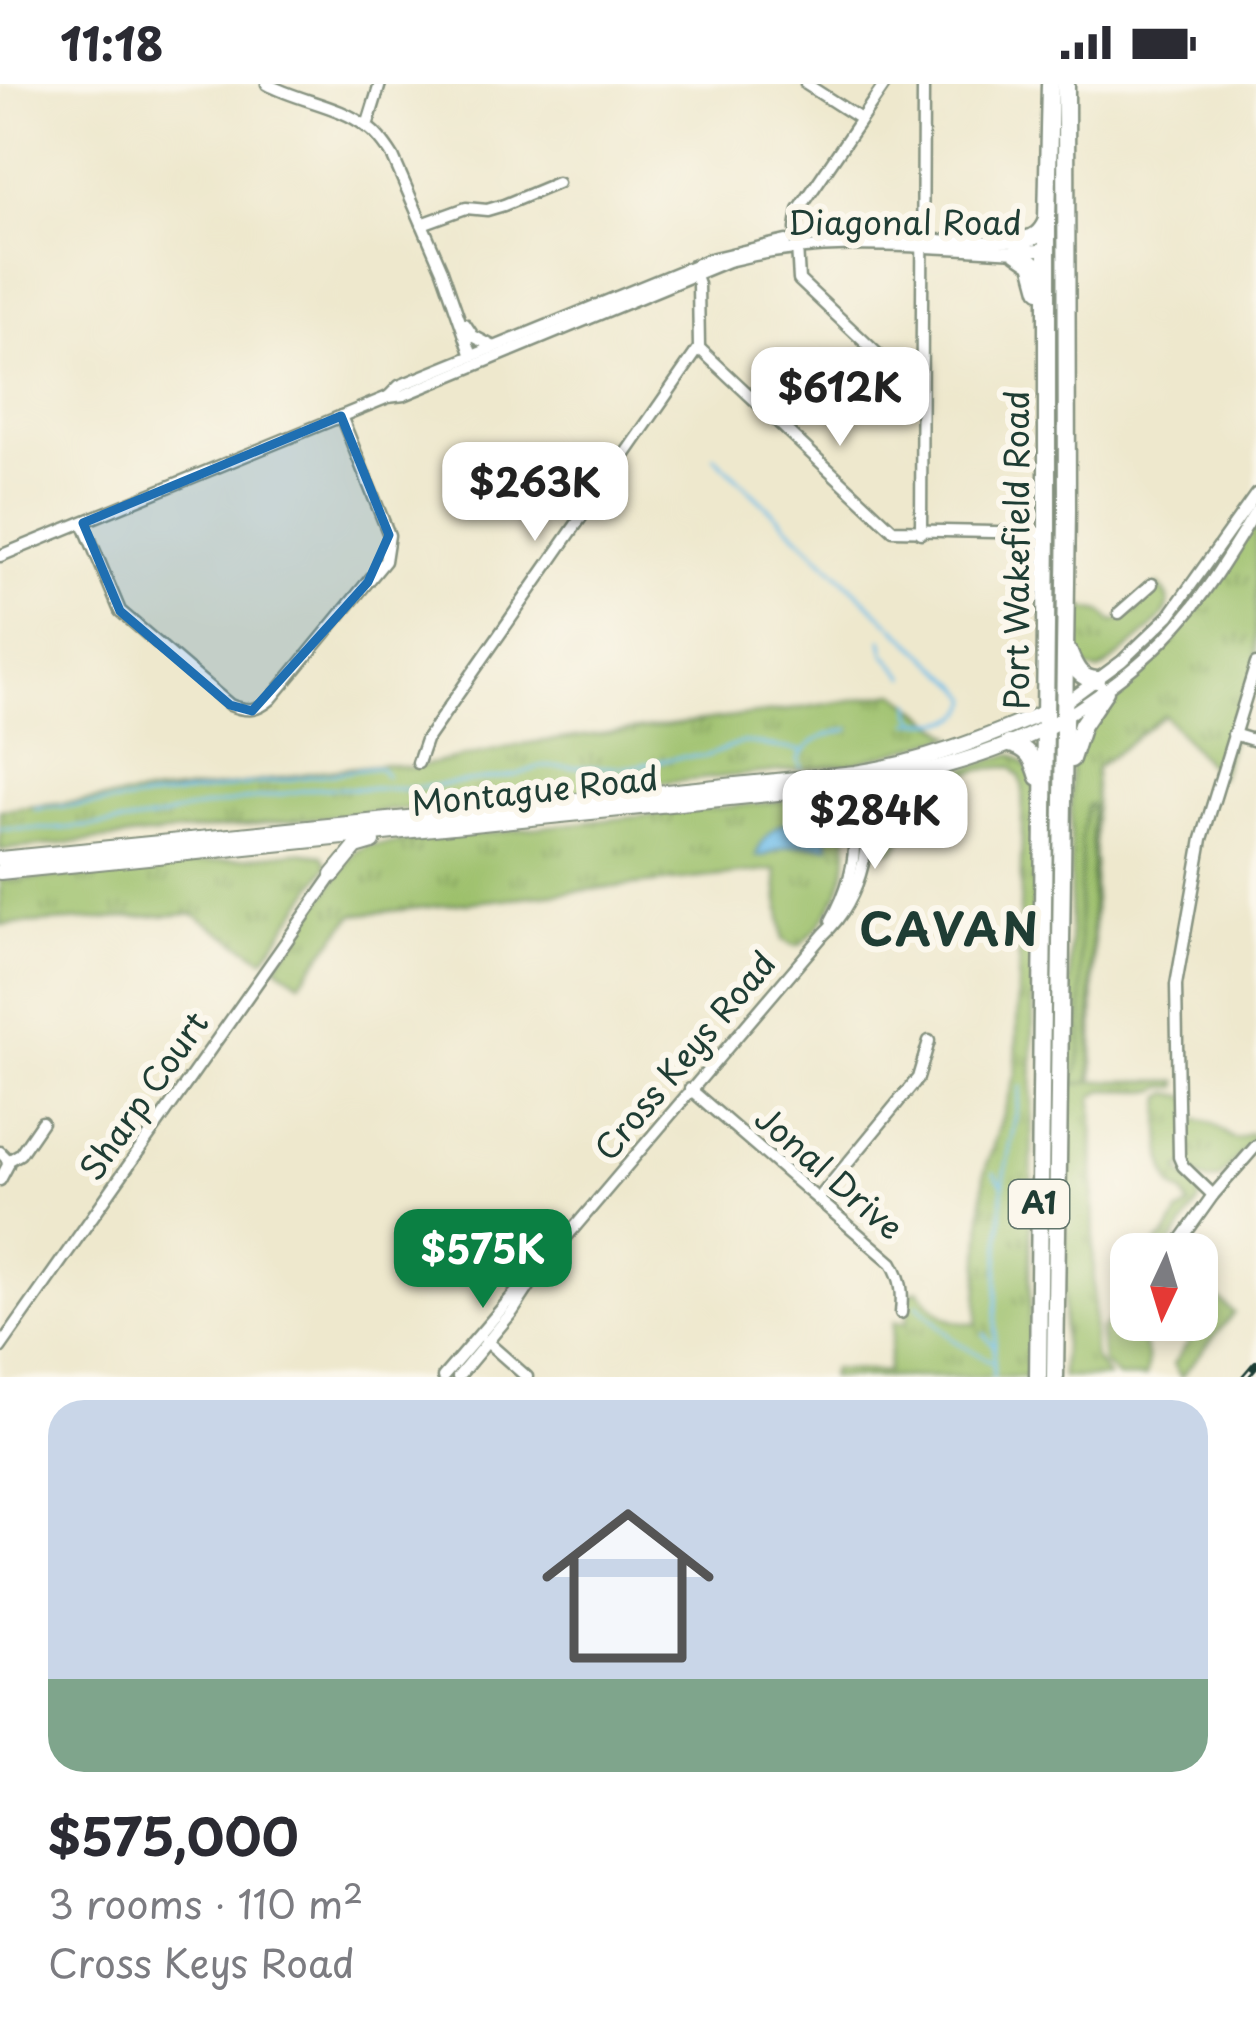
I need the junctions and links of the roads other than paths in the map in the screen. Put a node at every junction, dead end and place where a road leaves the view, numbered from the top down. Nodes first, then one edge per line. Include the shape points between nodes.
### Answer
1 (267, 84) edge
2 (380, 84) edge
3 (806, 84) edge
4 (885, 84) edge
5 (923, 84) edge
6 (1050, 84) edge
7 (1066, 84) edge
8 (859, 118) junction
9 (367, 126) junction
10 (1066, 128) junction
11 (556, 183) dead end
12 (1046, 220) junction
13 (422, 224) junction
14 (797, 243) junction
15 (923, 244) junction
16 (1017, 247) junction
17 (1047, 247) junction
18 (689, 272) junction
19 (670, 284) junction
20 (696, 301) junction
21 (1066, 305) junction
22 (460, 316) junction
23 (1048, 338) junction
24 (699, 348) junction
25 (494, 352) junction
26 (472, 356) junction
27 (921, 395) junction
28 (388, 397) junction
29 (341, 416) junction
30 (1067, 426) junction
31 (1048, 449) junction
32 (1256, 494) edge
33 (1067, 511) junction
34 (1256, 511) edge
35 (82, 523) junction
36 (921, 533) junction
37 (1047, 533) junction
38 (0, 556) edge
39 (1152, 584) dead end
40 (1184, 598) junction
41 (1189, 611) junction
42 (1119, 614) dead end
43 (1065, 641) junction
44 (1256, 664) edge
45 (1101, 685) junction
46 (1064, 710) junction
47 (1045, 720) junction
48 (1233, 734) junction
49 (1256, 741) edge
50 (1009, 744) junction
51 (955, 761) junction
52 (418, 763) dead end
53 (892, 766) junction
54 (779, 782) junction
55 (854, 786) junction
56 (827, 789) junction
57 (1044, 795) junction
58 (862, 806) junction
59 (1064, 821) junction
60 (428, 829) junction
61 (854, 838) junction
62 (276, 844) junction
63 (0, 859) edge
64 (0, 872) edge
65 (333, 875) junction
66 (824, 934) junction
67 (929, 1041) dead end
68 (690, 1089) junction
69 (42, 1122) dead end
70 (1256, 1146) edge
71 (4, 1157) edge
72 (0, 1180) edge
73 (1213, 1195) junction
74 (818, 1198) junction
75 (1186, 1233) edge
76 (901, 1313) dead end
77 (483, 1339) junction
78 (0, 1348) edge
79 (443, 1377) edge
80 (458, 1377) edge
81 (527, 1377) edge
82 (1037, 1377) edge
83 (1055, 1377) edge

1 - 9 street
2 - 9 street
3 - 8 street
4 - 8 street
5 - 15 street
6 - 12 highway, Port Wakefield Road / A1
7 - 10 highway, Port Wakefield Road / A1
8 - 14 street via 799,210
9 - 13 street via 393,157
10 - 17 highway via 1057,232
10 - 21 highway, Port Wakefield Road / A1
11 - 13 street via 504,206 466,208
12 - 16 highway
12 - 17 highway, Port Wakefield Road / A1
13 - 22 street
14 - 15 street, Diagonal Road
14 - 18 street, Diagonal Road via 748,248
14 - 27 street via 799,280
15 - 16 street, Diagonal Road
15 - 27 street
16 - 17 street, Diagonal Road
16 - 23 highway via 1036,272
17 - 21 highway
17 - 23 highway, Port Wakefield Road / A1
18 - 19 street, Diagonal Road
18 - 20 street
18 - 25 street, Diagonal Road
19 - 20 street
19 - 25 street, Diagonal Road
20 - 24 street
21 - 30 highway, Port Wakefield Road / A1
22 - 25 street
22 - 26 street
23 - 31 highway, Port Wakefield Road / A1
24 - 36 street via 893,530
24 - 52 street via 426,740
25 - 26 street
25 - 28 street, Diagonal Road
26 - 28 street, Diagonal Road
27 - 36 street
28 - 29 street, Diagonal Road
29 - 35 street, Diagonal Road
29 - 35 street via 389,535 385,561 262,707 230,705 128,620
30 - 31 highway via 1054,426
30 - 33 highway, Port Wakefield Road / A1
31 - 37 highway, Port Wakefield Road / A1
32 - 40 street
33 - 37 highway
33 - 43 highway, Port Wakefield Road / A1
34 - 41 street
35 - 38 street, Diagonal Road
36 - 37 street
37 - 47 highway, Port Wakefield Road / A1
39 - 42 street
40 - 41 street
40 - 45 street
41 - 45 street via 1161,643
43 - 45 highway via 1079,674
43 - 46 highway, Port Wakefield Road / A1
44 - 48 street
45 - 46 street
45 - 59 highway via 1074,744
46 - 47 main road, Montague Road
46 - 59 highway, Port Wakefield Road / A1
47 - 50 main road, Montague Road
47 - 53 main road, Montague Road
47 - 57 highway, Port Wakefield Road / A1
48 - 49 street
48 - 73 street via 1202,839 1176,985 1179,1157
50 - 51 main road, Montague Road
50 - 57 highway via 1029,753
51 - 55 main road, Montague Road
51 - 58 main road via 880,790
53 - 54 main road, Montague Road
53 - 55 main road
54 - 55 main road
54 - 63 main road, Montague Road
55 - 56 main road, Montague Road
55 - 58 street, Cross Keys Road
55 - 61 street, Cross Keys Road
56 - 60 main road, Montague Road
56 - 61 main road
57 - 82 highway, Port Wakefield Road / A1
58 - 66 street, Cross Keys Road via 859,880
59 - 83 highway, Port Wakefield Road / A1
60 - 62 main road, Montague Road
60 - 65 main road via 362,844
61 - 66 street, Cross Keys Road via 847,888
62 - 64 main road, Montague Road
62 - 65 main road via 327,851
65 - 78 street, Sharp Court
66 - 68 street, Cross Keys Road
67 - 74 street via 918,1078
68 - 74 street, Jonal Drive
68 - 77 street, Cross Keys Road
69 - 71 street via 20,1154
70 - 73 street
71 - 72 street
73 - 75 street
74 - 76 street, Jonal Drive via 892,1263
77 - 79 street, Cross Keys Road
77 - 80 street, Cross Keys Road
77 - 81 street

